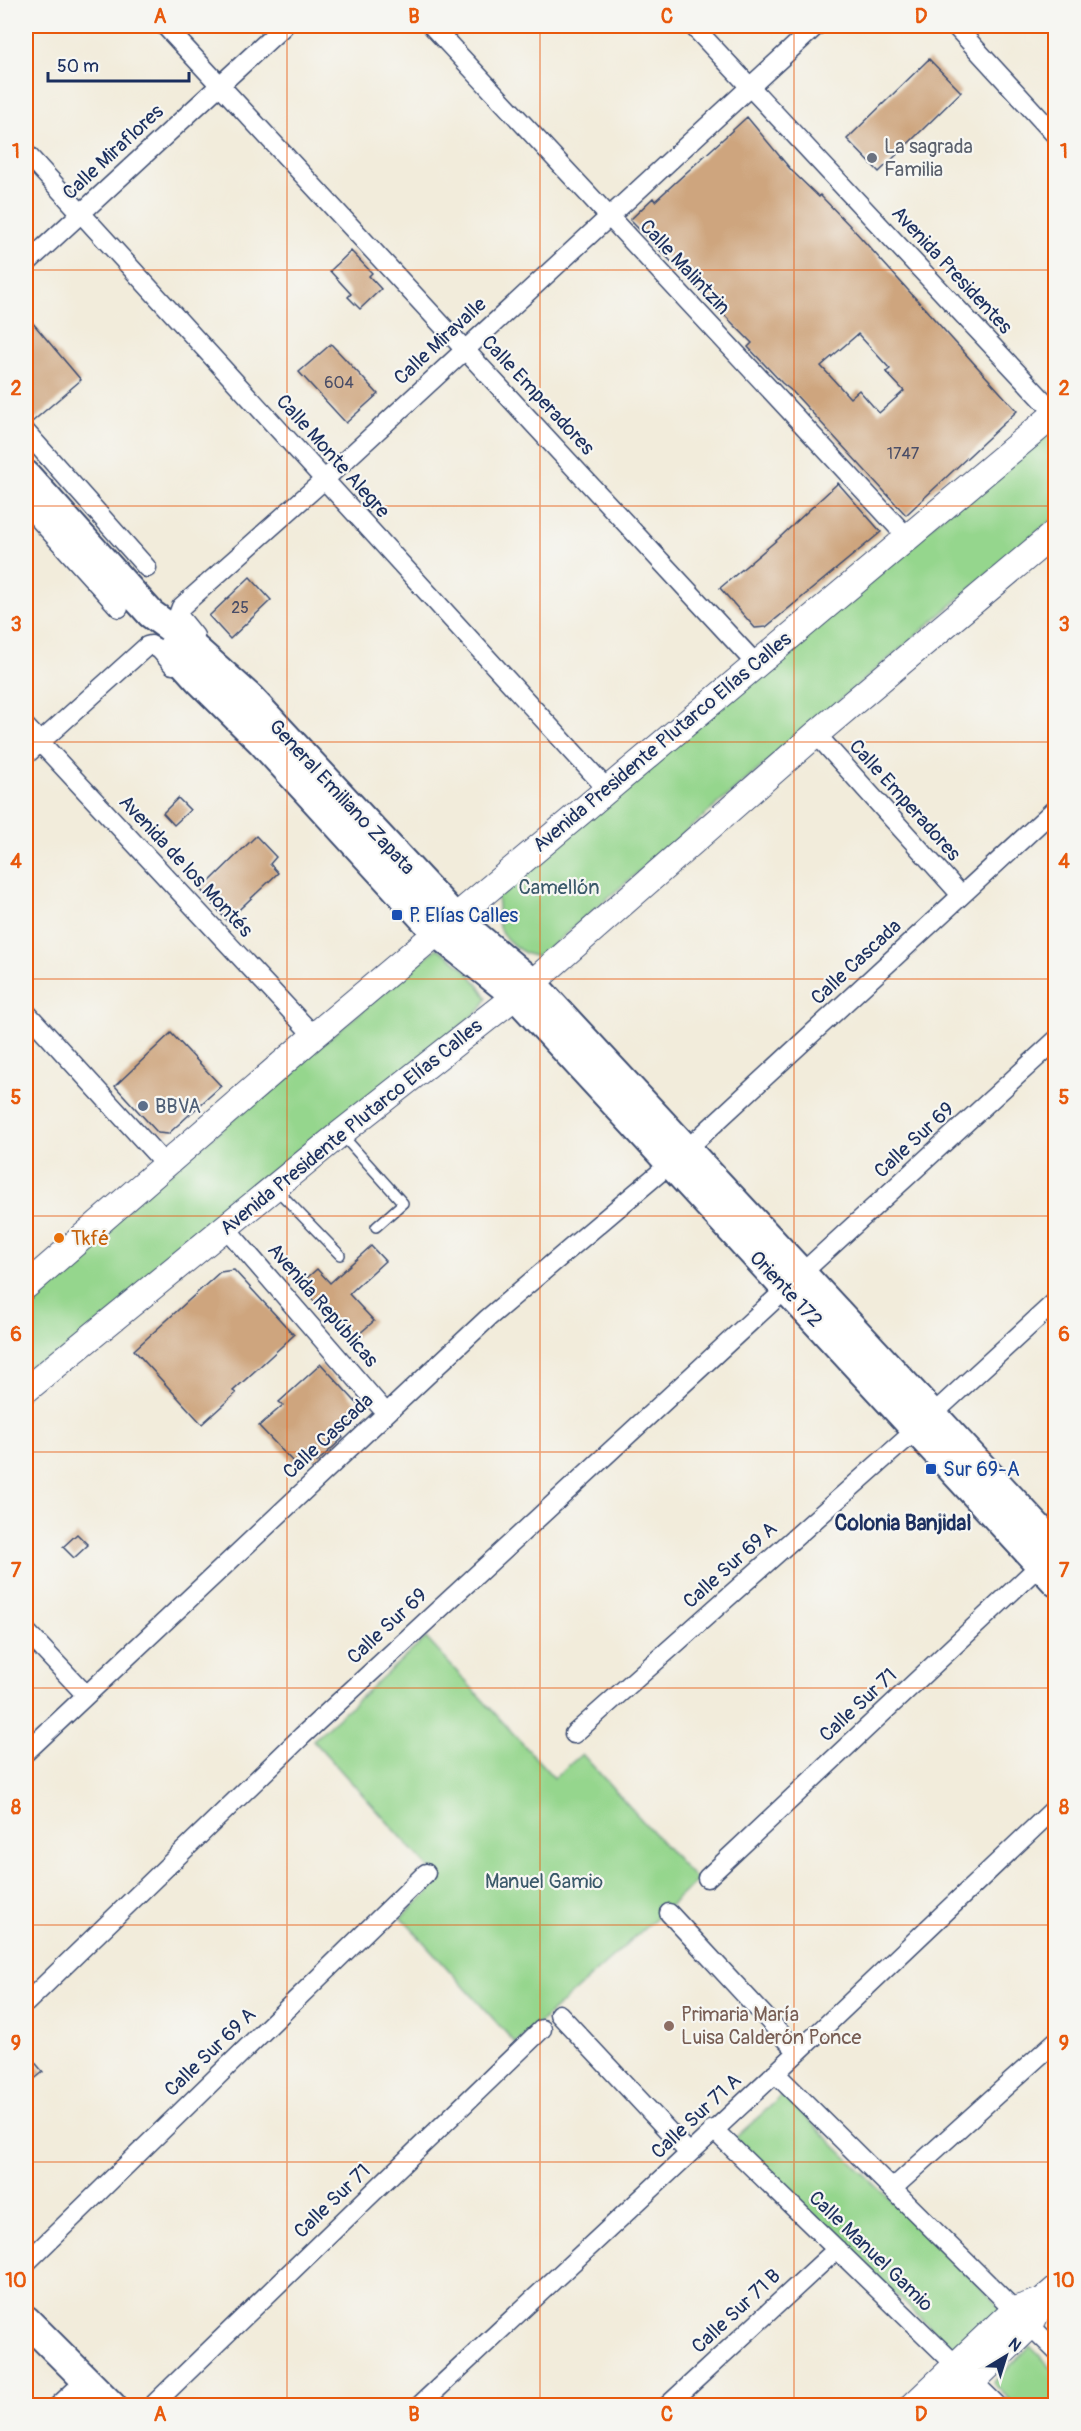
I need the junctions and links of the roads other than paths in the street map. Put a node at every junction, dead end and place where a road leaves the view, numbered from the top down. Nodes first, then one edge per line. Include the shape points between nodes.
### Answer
1 (165, 26) edge
2 (284, 26) edge
3 (432, 26) edge
4 (693, 26) edge
5 (816, 26) edge
6 (955, 26) edge
7 (220, 85) junction
8 (750, 87) junction
9 (1056, 136) edge
10 (26, 153) edge
11 (81, 212) junction
12 (608, 218) junction
13 (26, 264) edge
14 (464, 349) junction
15 (1055, 413) edge
16 (26, 432) edge
17 (26, 475) edge
18 (324, 480) junction
19 (26, 505) edge
20 (1056, 532) edge
21 (907, 537) junction
22 (147, 568) dead end
23 (118, 608) dead end
24 (151, 614) junction
25 (756, 664) junction
26 (198, 679) junction
27 (250, 698) junction
28 (26, 727) edge
29 (816, 734) junction
30 (39, 742) junction
31 (26, 755) edge
32 (606, 788) junction
33 (1056, 808) edge
34 (961, 895) junction
35 (446, 925) junction
36 (524, 989) junction
37 (26, 1012) edge
38 (314, 1036) junction
39 (1056, 1040) edge
40 (341, 1133) junction
41 (679, 1156) junction
42 (165, 1164) junction
43 (274, 1187) junction
44 (225, 1227) junction
45 (376, 1227) dead end
46 (340, 1255) dead end
47 (794, 1281) junction
48 (26, 1286) edge
49 (1056, 1301) edge
50 (26, 1390) edge
51 (386, 1413) junction
52 (925, 1422) junction
53 (1050, 1564) edge
54 (26, 1631) edge
55 (86, 1695) junction
56 (574, 1734) dead end
57 (26, 1752) edge
58 (1056, 1808) edge
59 (426, 1873) dead end
60 (707, 1878) dead end
61 (669, 1913) dead end
62 (26, 2003) edge
63 (559, 2014) dead end
64 (542, 2030) dead end
65 (1056, 2041) edge
66 (798, 2052) junction
67 (775, 2073) junction
68 (713, 2129) junction
69 (689, 2153) junction
70 (892, 2189) junction
71 (837, 2249) junction
72 (26, 2263) edge
73 (1049, 2295) edge
74 (1022, 2318) junction
75 (26, 2320) edge
76 (1056, 2351) edge
77 (965, 2373) junction
78 (86, 2380) junction
79 (58, 2406) edge
80 (112, 2406) edge
81 (152, 2406) edge
82 (419, 2406) edge
83 (667, 2406) edge
84 (913, 2406) edge
85 (947, 2406) edge
86 (998, 2406) edge

1 - 7 street, Calle Emperadores
2 - 7 street, Calle Miraflores
3 - 12 street, Calle Malintzin
4 - 8 street, Avenida Presidentes
5 - 8 street, Calle Miravalle
6 - 9 street
7 - 11 street, Calle Miraflores
7 - 14 street, Calle Emperadores
8 - 12 street, Calle Miravalle
8 - 15 street, Avenida Presidentes
10 - 11 street, Calle Monte Alegre
11 - 13 street, Calle Miraflores
11 - 18 street, Calle Monte Alegre
12 - 14 street, Calle Miravalle
12 - 21 street, Calle Malintzin
14 - 18 street, Calle Miravalle
14 - 25 street, Calle Emperadores
15 - 21 main road, Avenida Presidente Plutarco Elías Calles
16 - 22 street
17 - 24 main road, General Emiliano Zapata
18 - 27 street, Calle Miravalle via 179,610 182,620
18 - 32 street, Calle Monte Alegre
19 - 23 street
20 - 29 main road, Avenida Presidente Plutarco Elías Calles
21 - 25 main road, Avenida Presidente Plutarco Elías Calles
24 - 26 main road, General Emiliano Zapata via 164,640
24 - 27 main road, General Emiliano Zapata
25 - 32 main road, Avenida Presidente Plutarco Elías Calles
26 - 30 street via 174,665 160,650 151,645 143,648
26 - 35 main road, General Emiliano Zapata
27 - 35 main road, General Emiliano Zapata
28 - 30 street, Avenida de los Montés
29 - 34 street, Calle Emperadores
29 - 36 main road, Avenida Presidente Plutarco Elías Calles
30 - 31 street
30 - 38 street, Avenida de los Montés
32 - 35 main road, Avenida Presidente Plutarco Elías Calles
33 - 34 street, Calle Cascada
34 - 41 street, Calle Cascada
35 - 36 main road, General Emiliano Zapata
35 - 38 main road, Avenida Presidente Plutarco Elías Calles
36 - 40 main road, Avenida Presidente Plutarco Elías Calles
36 - 41 main road, Oriente 172
37 - 42 street
38 - 42 main road, Avenida Presidente Plutarco Elías Calles
39 - 47 street, Calle Sur 69
40 - 43 main road, Avenida Presidente Plutarco Elías Calles
40 - 45 lane via 403,1203
41 - 47 main road, Oriente 172
41 - 51 street, Calle Cascada via 488,1318
42 - 48 main road, Avenida Presidente Plutarco Elías Calles
43 - 44 main road, Avenida Presidente Plutarco Elías Calles
43 - 46 lane
44 - 50 main road, Avenida Presidente Plutarco Elías Calles
44 - 51 street, Avenida Repúblicas
47 - 52 main road, Oriente 172
47 - 62 street, Calle Sur 69 via 409,1636
49 - 52 street, Calle Sur 69 A
51 - 55 street, Calle Cascada
52 - 53 main road, Oriente 172
52 - 56 street, Calle Sur 69 A
53 - 60 street, Calle Sur 71
54 - 55 street
55 - 57 street, Calle Cascada
58 - 66 street, Calle Sur 71 A
59 - 72 street, Calle Sur 69 A
61 - 66 street
63 - 69 street
64 - 81 street, Calle Sur 71
65 - 70 street
66 - 67 street, Calle Sur 71 A
67 - 68 street, Calle Sur 71 A
67 - 70 street
68 - 69 street, Calle Sur 71 A
68 - 71 street, Calle Manuel Gamio
69 - 82 street, Calle Sur 71 A
70 - 74 street
71 - 77 street, Calle Manuel Gamio
71 - 83 street, Calle Sur 71 B
73 - 74 main road
74 - 76 street
74 - 77 main road
75 - 78 main road
77 - 84 main road
77 - 85 main road
77 - 86 street, Calle Manuel Gamio
78 - 79 street
78 - 80 main road

